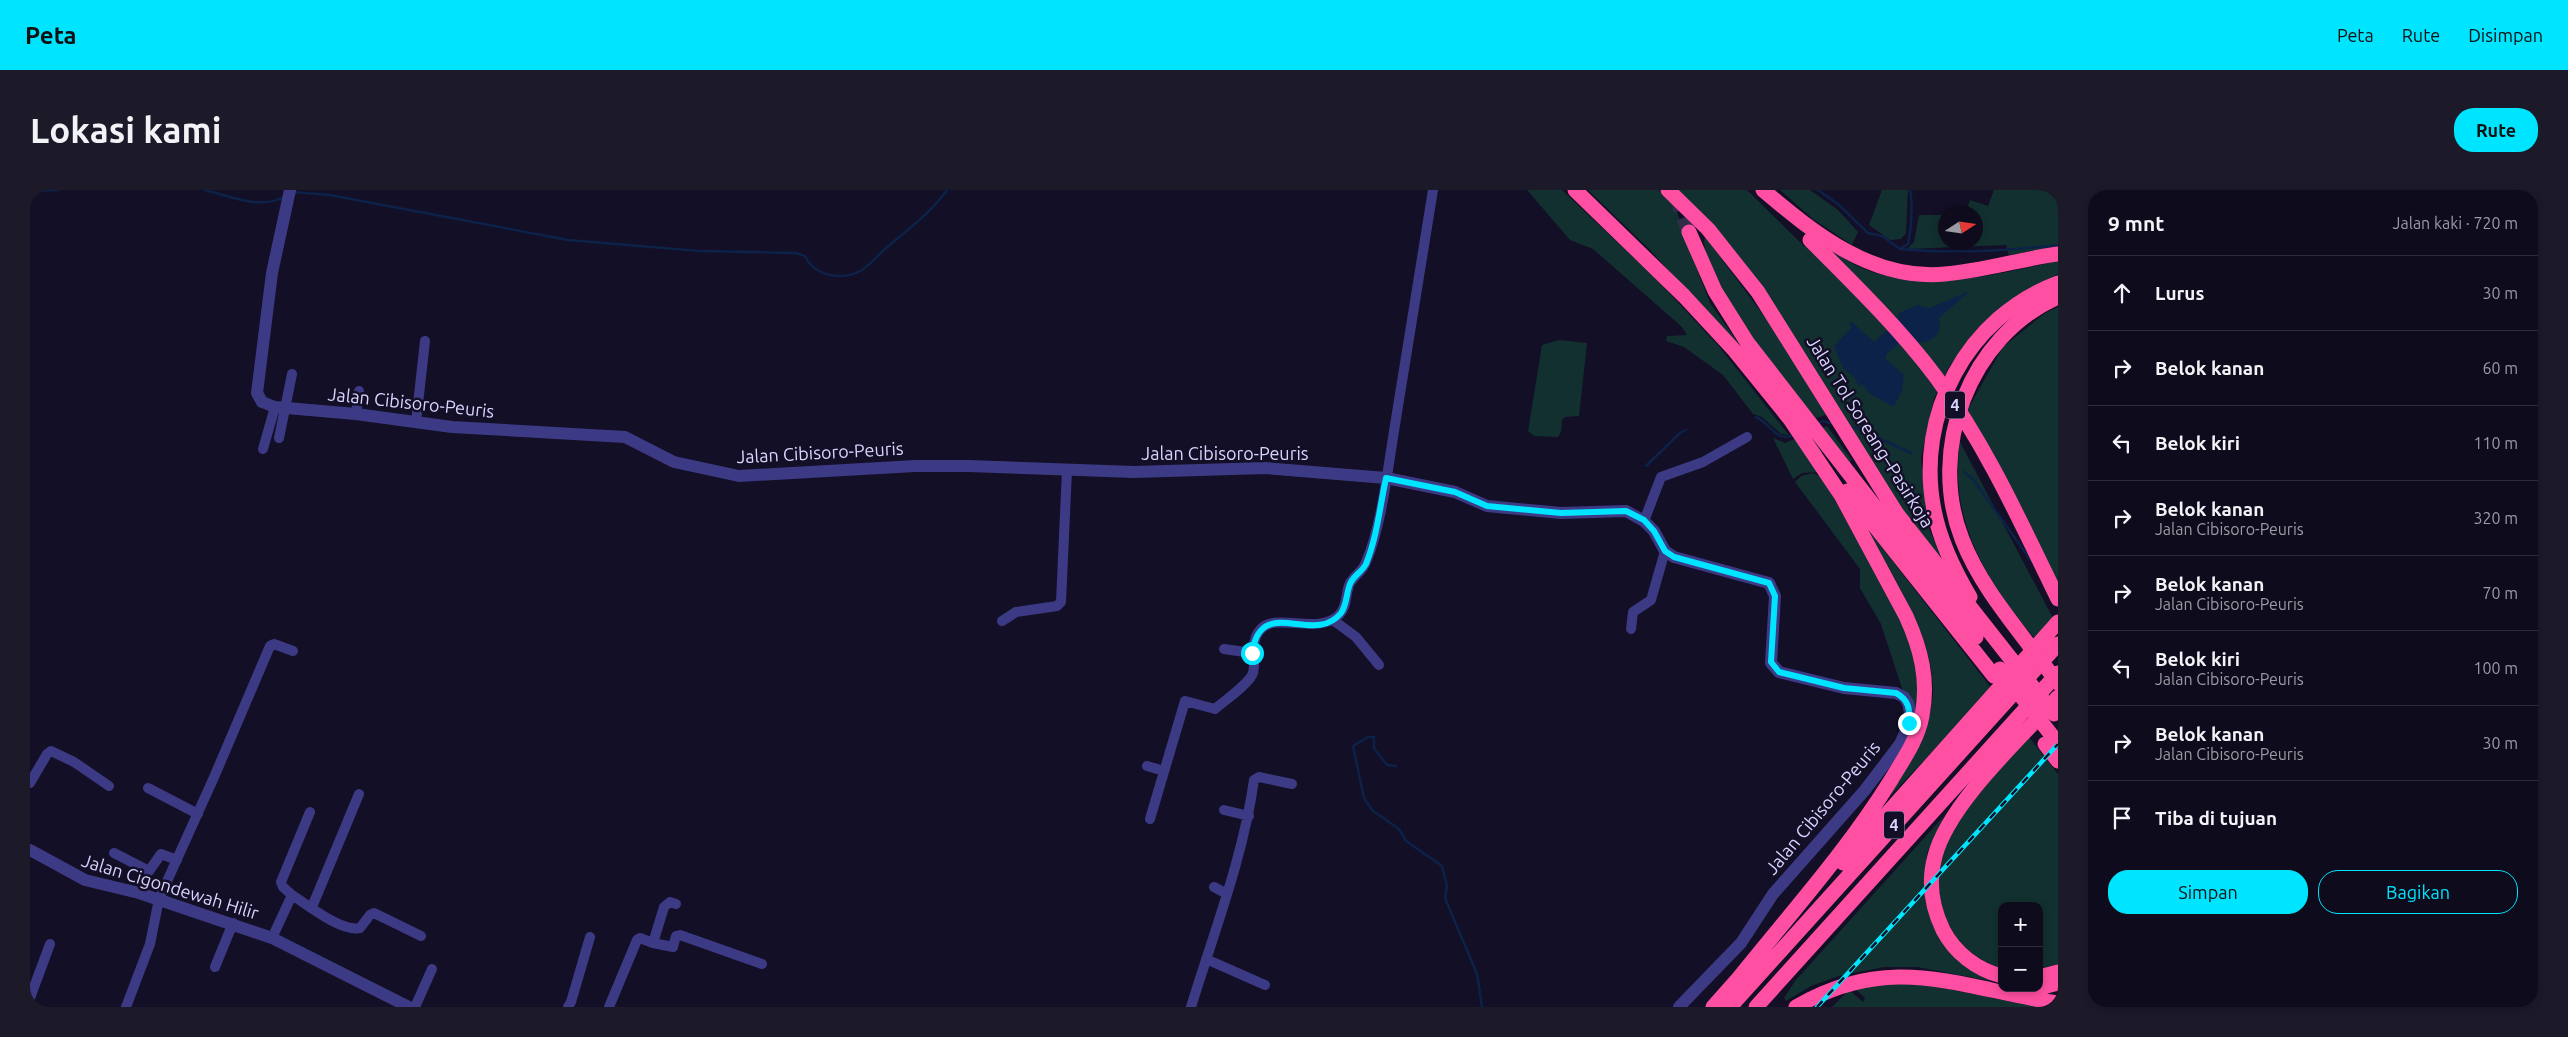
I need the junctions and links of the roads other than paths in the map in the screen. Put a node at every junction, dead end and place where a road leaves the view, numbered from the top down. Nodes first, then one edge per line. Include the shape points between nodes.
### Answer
1 (1433, 190) edge
2 (1575, 190) edge
3 (1668, 190) edge
4 (1762, 190) edge
5 (289, 195) edge
6 (1689, 232) tunnel mouth
7 (1811, 235) junction
8 (2058, 254) edge
9 (2058, 283) edge
10 (2058, 297) edge
11 (425, 342) dead end
12 (1741, 346) junction
13 (292, 374) dead end
14 (359, 391) dead end
15 (281, 408) junction
16 (356, 414) junction
17 (416, 422) junction
18 (1748, 436) dead end
19 (279, 438) dead end
20 (263, 449) dead end
21 (1824, 457) junction
22 (1067, 470) junction
23 (1386, 478) junction
24 (1644, 520) junction
25 (1665, 551) junction
26 (2058, 599) edge
27 (1333, 620) junction
28 (1002, 621) dead end
29 (2058, 622) edge
30 (1631, 629) dead end
31 (2058, 644) edge
32 (1224, 649) dead end
33 (293, 651) dead end
34 (1252, 653) junction
35 (1379, 665) dead end
36 (2004, 666) junction
37 (2058, 673) edge
38 (2058, 683) edge
39 (2058, 697) edge
40 (2056, 716) edge
41 (2052, 742) edge
42 (2058, 761) edge
43 (1147, 766) dead end
44 (1164, 771) junction
45 (30, 783) edge
46 (1292, 784) dead end
47 (109, 786) dead end
48 (148, 788) dead end
49 (359, 794) dead end
50 (1224, 810) dead end
51 (310, 812) dead end
52 (198, 814) junction
53 (1249, 816) junction
54 (1150, 819) dead end
55 (30, 850) edge
56 (114, 853) dead end
57 (178, 860) junction
58 (1214, 887) dead end
59 (292, 894) junction
60 (1228, 894) junction
61 (159, 899) junction
62 (676, 904) dead end
63 (312, 907) junction
64 (233, 923) junction
65 (421, 936) dead end
66 (590, 937) dead end
67 (272, 938) junction
68 (653, 943) junction
69 (50, 944) dead end
70 (1206, 959) junction
71 (762, 964) dead end
72 (215, 967) dead end
73 (432, 969) dead end
74 (2058, 972) edge
75 (1998, 974) edge
76 (2043, 976) edge
77 (1738, 979) junction
78 (2058, 983) edge
79 (1265, 985) dead end
80 (1968, 985) junction
81 (2043, 987) edge
82 (1998, 988) edge
83 (30, 998) edge
84 (2058, 1003) edge
85 (126, 1007) edge
86 (410, 1007) edge
87 (415, 1007) edge
88 (568, 1007) edge
89 (609, 1007) edge
90 (1191, 1007) edge
91 (1679, 1007) edge
92 (1713, 1007) edge
93 (1730, 1007) edge
94 (1756, 1007) edge
95 (1796, 1007) edge

1 - 23 street
2 - 12 highway
3 - 36 highway, Jalan Tol Soreang–Pasirkoja via 1727,251 1772,313 1861,460
4 - 7 highway, 4
5 - 15 street via 272,273 257,393 262,402
6 - 12 highway
7 - 8 highway via 1865,260 1918,274 1959,273
7 - 26 highway, 4, bridge via 1884,315 1954,403 2001,483
9 - 36 highway via 2010,308 1975,341 1951,378 1939,410 1932,444 1932,496 1942,539
10 - 38 highway, bridge via 2025,316 1998,341 1984,360 1958,414 1949,462 1954,510 1969,555 1985,584
11 - 17 street
12 - 21 highway
12 - 21 highway via 1788,416
13 - 15 street
14 - 16 street
15 - 16 street, Jalan Cibisoro-Peuris
15 - 19 street
15 - 20 street
16 - 17 street, Jalan Cibisoro-Peuris
17 - 22 street, Jalan Cibisoro-Peuris via 625,437 674,462 739,476 915,466
18 - 24 street via 1703,462 1661,478
21 - 36 highway
21 - 77 highway via 1914,635 1922,659 1925,684 1922,717 1912,744 1867,816
22 - 23 street, Jalan Cibisoro-Peuris via 1134,472 1265,468
22 - 28 street via 1060,602 1057,606 1016,612
23 - 24 street, Jalan Cibisoro-Peuris via 1455,492 1487,506 1554,513 1626,511
23 - 27 street via 1366,564 1351,582 1344,606
24 - 25 street
25 - 30 street via 1651,600 1633,612
25 - 91 street, Jalan Cibisoro-Peuris via 1683,562 1769,583 1775,596 1771,662 1779,672 1844,688 1896,693 1904,697 1910,713 1905,733 1881,769 1773,894 1741,943
27 - 34 street via 1309,626 1269,624 1254,638
27 - 35 street via 1356,637
29 - 77 highway
31 - 93 highway, 4
32 - 34 street
33 - 52 street via 274,644 270,646
34 - 44 street via 1254,666 1250,678 1215,709 1185,701
36 - 40 highway, Jalan Tol Soreang–Pasirkoja, bridge via 2025,677
36 - 41 highway
37 - 94 highway, 4
39 - 75 highway via 1962,805 1940,842 1932,866 1932,895 1946,935 1974,965
41 - 42 highway
43 - 44 street
44 - 54 street
45 - 47 street via 51,751
46 - 53 street via 1257,777
48 - 52 street
49 - 63 street
50 - 53 street
51 - 59 street via 282,882
52 - 57 street
53 - 60 street
55 - 61 street, Jalan Cigondewah Hilir via 85,880
56 - 57 street via 149,872 161,854
57 - 61 street
58 - 60 street
59 - 63 street
59 - 67 street
60 - 70 street
61 - 64 street, Jalan Cigondewah Hilir
61 - 85 street via 150,944
62 - 68 street via 670,902 664,907
63 - 65 street via 340,925 355,929 362,927 374,913
64 - 67 street, Jalan Cigondewah Hilir
64 - 72 street
66 - 88 street
67 - 86 street, Jalan Cigondewah Hilir
68 - 71 street via 673,947 676,936 680,935
68 - 89 street via 640,938 636,940
69 - 83 street
70 - 79 street
70 - 90 street
73 - 87 street
74 - 76 highway
77 - 92 highway
78 - 81 highway
80 - 82 highway
80 - 84 highway
80 - 95 highway via 1916,976 1877,978 1837,988

